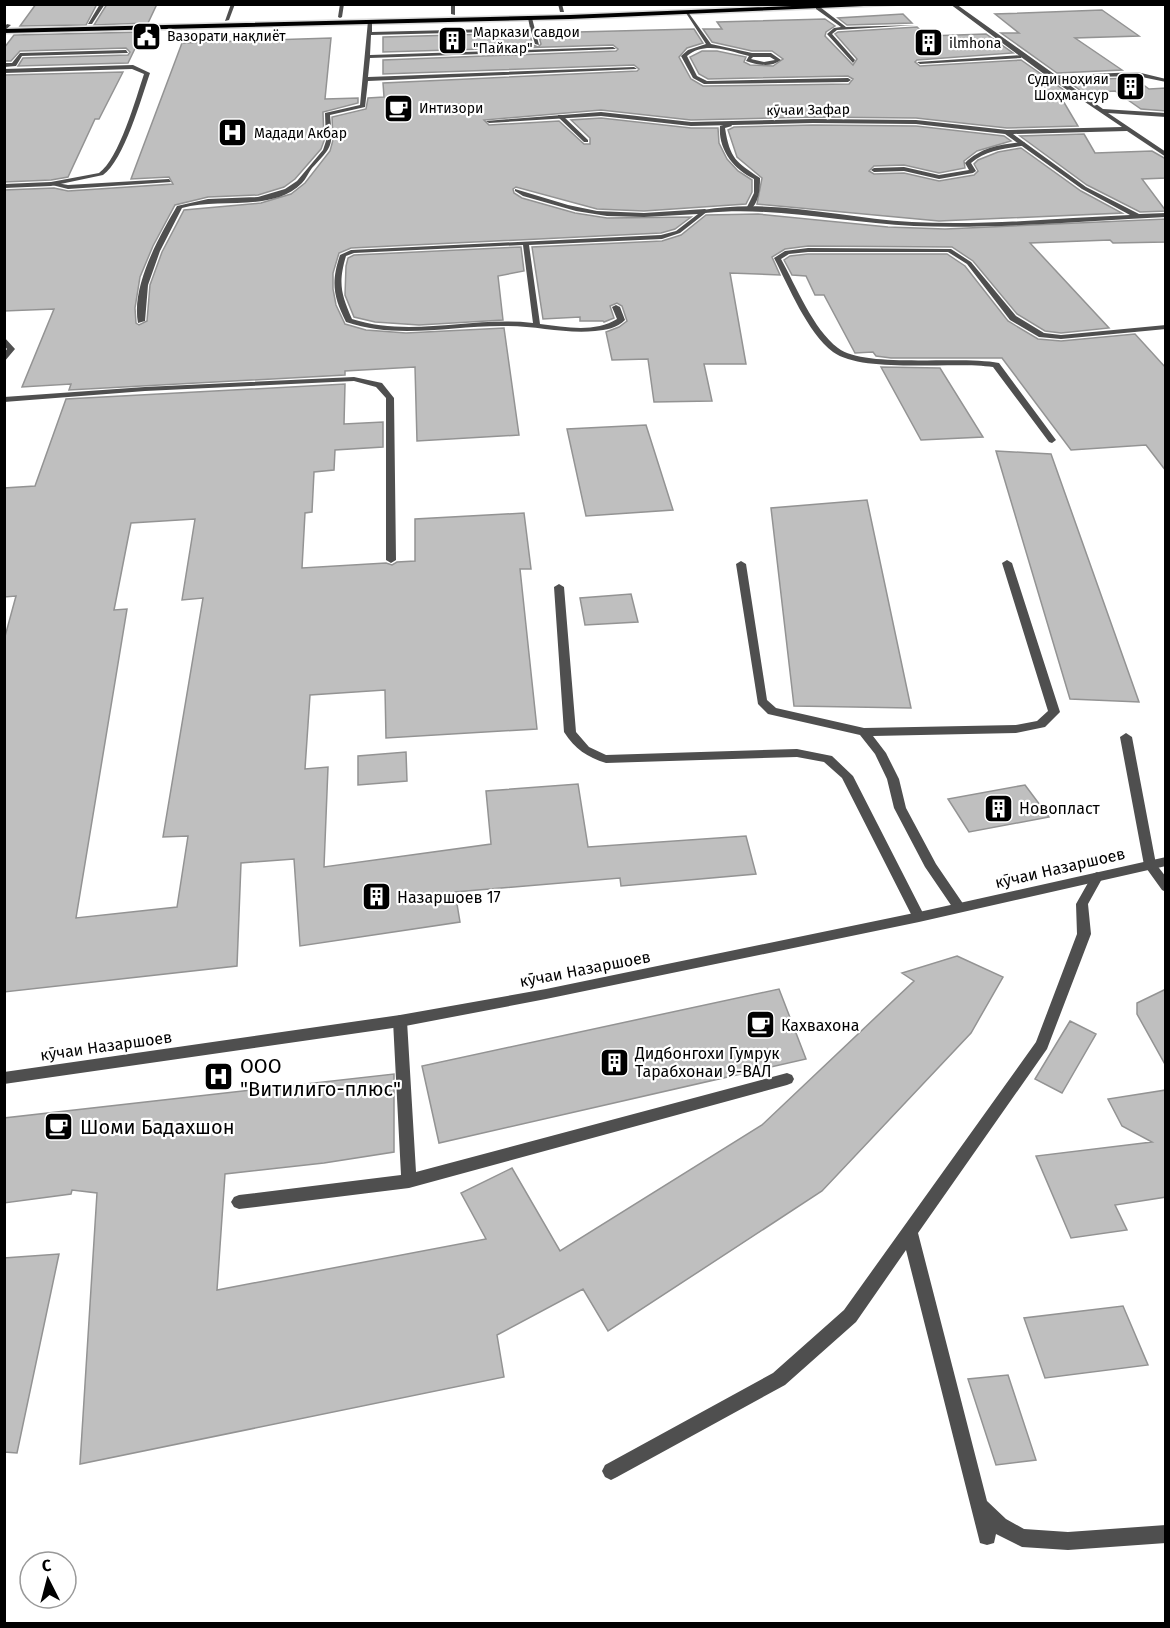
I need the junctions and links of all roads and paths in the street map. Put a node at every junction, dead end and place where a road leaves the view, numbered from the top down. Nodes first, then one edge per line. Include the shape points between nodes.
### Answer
1 (104, 4) edge
2 (232, 4) edge
3 (342, 4) edge
4 (453, 4) edge
5 (756, 4) edge
6 (906, 4) edge
7 (952, 4) edge
8 (818, 8) junction
9 (687, 10) junction
10 (562, 11) edge
11 (453, 14) junction
12 (530, 18) junction
13 (227, 20) junction
14 (339, 20) junction
15 (370, 22) junction
16 (90, 23) junction
17 (914, 26) dead end
18 (6, 28) edge
19 (845, 28) junction
20 (533, 29) junction
21 (369, 34) junction
22 (537, 44) dead end
23 (709, 45) junction
24 (613, 49) dead end
25 (126, 52) dead end
26 (753, 55) junction
27 (1021, 56) junction
28 (368, 57) junction
29 (853, 61) dead end
30 (920, 62) dead end
31 (4, 66) edge
32 (634, 69) dead end
33 (4, 71) edge
34 (1050, 76) junction
35 (366, 79) junction
36 (848, 80) dead end
37 (1166, 81) edge
38 (1101, 111) junction
39 (1166, 114) edge
40 (560, 116) junction
41 (489, 121) dead end
42 (730, 125) junction
43 (1127, 129) junction
44 (1007, 132) junction
45 (586, 141) dead end
46 (1024, 144) junction
47 (1166, 155) edge
48 (874, 170) dead end
49 (169, 182) dead end
50 (51, 184) junction
51 (4, 186) edge
52 (518, 190) dead end
53 (749, 209) junction
54 (705, 211) junction
55 (1166, 215) edge
56 (1137, 216) junction
57 (526, 245) junction
58 (616, 307) dead end
59 (141, 321) dead end
60 (537, 326) junction
61 (1166, 327) edge
62 (4, 339) edge
63 (4, 360) edge
64 (4, 400) edge
65 (1052, 440) dead end
66 (390, 560) dead end
67 (1007, 563) dead end
68 (741, 564) dead end
69 (559, 587) dead end
70 (864, 732) junction
71 (1126, 737) dead end
72 (1166, 861) edge
73 (1150, 865) junction
74 (1097, 877) junction
75 (1166, 887) edge
76 (960, 908) junction
77 (919, 917) junction
78 (400, 1021) junction
79 (4, 1077) edge
80 (787, 1079) dead end
81 (409, 1180) junction
82 (239, 1202) dead end
83 (910, 1233) junction
84 (611, 1471) dead end
85 (980, 1508) junction
86 (1166, 1533) edge
87 (987, 1536) dead end

1 - 16 street
2 - 13 street
3 - 14 street
4 - 11 street
5 - 9 highway
6 - 8 highway
7 - 27 street
8 - 9 highway
8 - 19 street
9 - 10 highway
9 - 23 street
10 - 11 highway
10 - 12 highway
11 - 14 highway
12 - 15 highway
12 - 20 street
13 - 14 highway
13 - 16 highway
14 - 15 highway
14 - 18 highway
15 - 21 street
16 - 18 highway
17 - 19 street
19 - 29 street via 829,34
20 - 21 street
20 - 22 street
21 - 28 street
23 - 26 street
23 - 36 street via 684,56 690,70 702,82
24 - 28 street
25 - 31 street via 20,56 14,65
26 - 26 street via 771,55 778,60 754,63 748,60
27 - 30 street
27 - 34 street
28 - 35 street
32 - 35 street
33 - 50 street via 133,68 147,73 128,128 108,169
34 - 37 street via 1137,74
34 - 38 street
35 - 59 street via 363,106 327,114 327,148 299,183 263,198 179,207 144,285
38 - 39 street
38 - 43 street
40 - 41 street, кӯчаи Зафар
40 - 42 street, кӯчаи Зафар via 601,114
40 - 45 street
42 - 44 street, кӯчаи Зафар via 916,122
42 - 53 street via 722,127 724,147 743,173 757,178 757,194
43 - 44 street, кӯчаи Зафар
43 - 47 street
44 - 46 street
46 - 48 street via 977,154 968,163 974,171 939,177 904,169
46 - 56 street via 1084,188
49 - 50 street via 68,187
50 - 51 street
52 - 54 street via 606,214
53 - 54 street
53 - 56 street via 912,224 990,225
54 - 57 street via 686,228 662,237
55 - 56 street
57 - 60 street
57 - 60 street via 345,253 336,289 349,320 359,325 393,329
58 - 60 street via 621,320 613,326 593,330
61 - 65 street via 1060,338 1042,335 1013,318 969,263 949,250 808,250 787,252 777,258 809,314 838,352 859,359 968,360 996,365
62 - 63 street via 11,349
64 - 66 street via 354,379 379,385 390,398
67 - 70 street via 1054,712 1041,724 1016,729
68 - 70 street via 762,701 772,711
69 - 77 street via 570,732 580,747 606,759 797,753 828,759 847,777
70 - 76 street via 893,778 900,808 931,867
71 - 73 street
72 - 73 street, кӯчаи Назаршоев
73 - 74 street, кӯчаи Назаршоев
73 - 75 street
74 - 76 street, кӯчаи Назаршоев
74 - 83 street via 1082,904 1084,934 1042,1045
76 - 77 street, кӯчаи Назаршоев
77 - 78 street, кӯчаи Назаршоев
78 - 79 street, кӯчаи Назаршоев
78 - 81 street
80 - 81 street
81 - 82 street
83 - 84 street via 850,1316 779,1379
83 - 85 street
85 - 86 street via 999,1526 1022,1538 1068,1541
85 - 87 street

